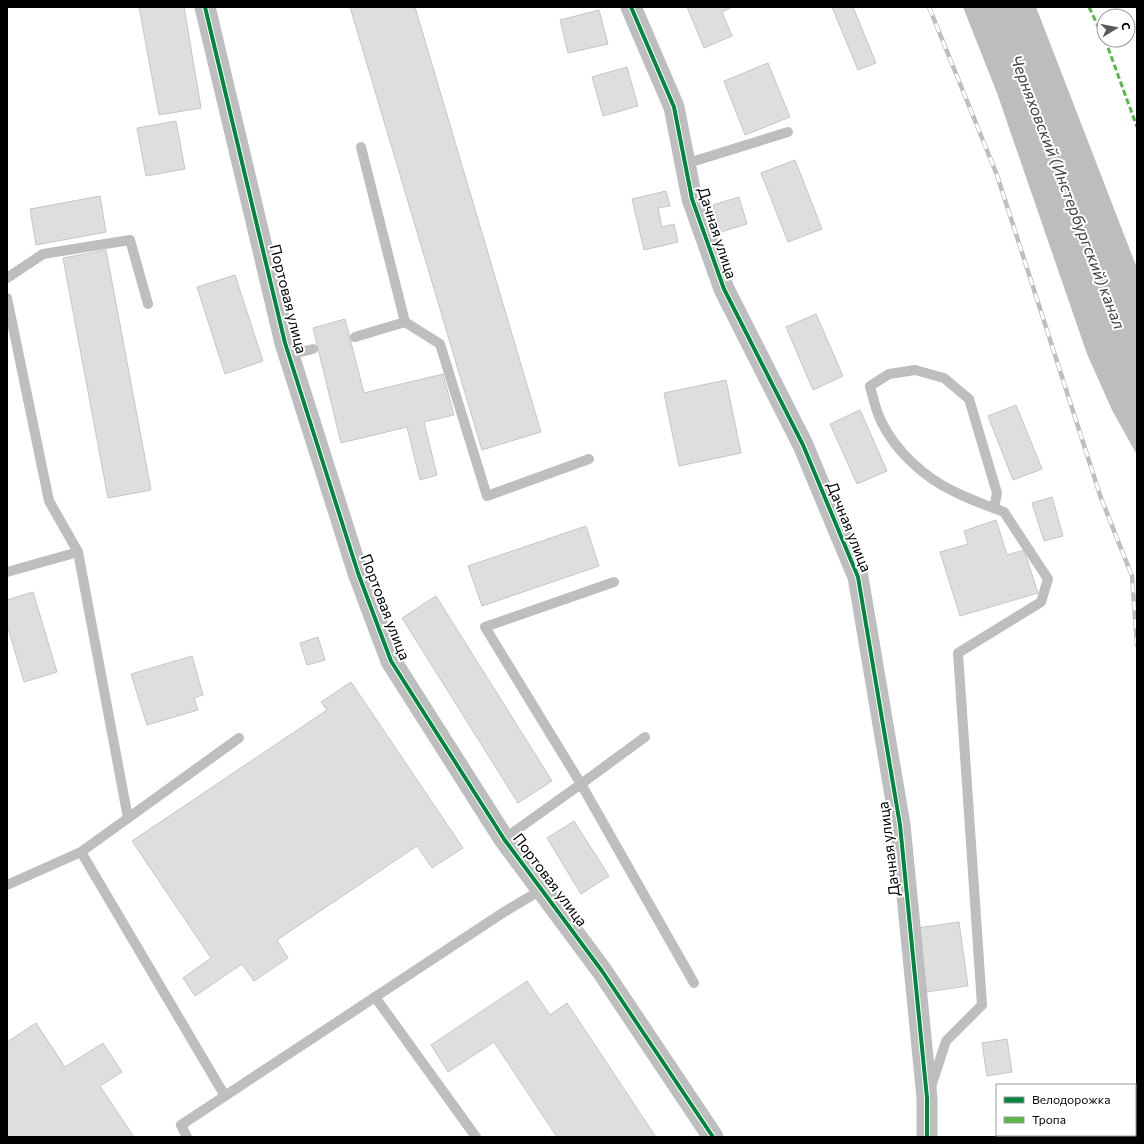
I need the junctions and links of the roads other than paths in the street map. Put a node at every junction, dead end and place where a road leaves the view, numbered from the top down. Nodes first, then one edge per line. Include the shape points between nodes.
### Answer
1 (205, 7) edge
2 (631, 7) edge
3 (788, 132) dead end
4 (361, 147) dead end
5 (685, 164) junction
6 (7, 278) edge
7 (7, 298) edge
8 (148, 304) dead end
9 (405, 322) junction
10 (355, 336) dead end
11 (313, 349) dead end
12 (289, 356) junction
13 (589, 459) dead end
14 (994, 508) junction
15 (78, 552) junction
16 (7, 572) edge
17 (614, 582) dead end
18 (645, 737) dead end
19 (239, 738) dead end
20 (582, 784) junction
21 (128, 818) junction
22 (504, 839) junction
23 (81, 852) junction
24 (7, 885) edge
25 (541, 890) junction
26 (694, 983) dead end
27 (374, 997) junction
28 (225, 1096) junction
29 (927, 1098) junction
30 (187, 1137) edge
31 (476, 1137) edge
32 (713, 1137) edge
33 (927, 1137) edge

1 - 12 street, Портовая улица
2 - 5 street, Дачная улица via 674,107
3 - 5 lane
4 - 9 lane
5 - 29 street, Дачная улица via 692,199 724,289 803,445 858,577 900,825
6 - 8 lane via 43,254 130,240
7 - 15 lane via 49,501
9 - 10 lane
9 - 13 lane via 440,344 487,496
11 - 12 lane
12 - 22 street, Портовая улица via 358,573 391,661
14 - 14 lane via 955,492 929,477 897,449 880,421 870,386 889,374 915,370 944,378 969,399 996,493
14 - 29 lane via 1004,512 1048,579 1041,602 958,653 982,1005 946,1041
15 - 16 lane
15 - 21 lane
17 - 20 lane via 486,627
18 - 20 lane
19 - 21 lane
20 - 22 lane
20 - 26 lane
21 - 23 lane
22 - 25 street, Портовая улица
23 - 24 lane
23 - 28 lane
25 - 27 lane
25 - 32 street, Портовая улица via 602,971
27 - 28 lane
27 - 31 lane
28 - 30 lane via 181,1125
29 - 33 street, Дачная улица

